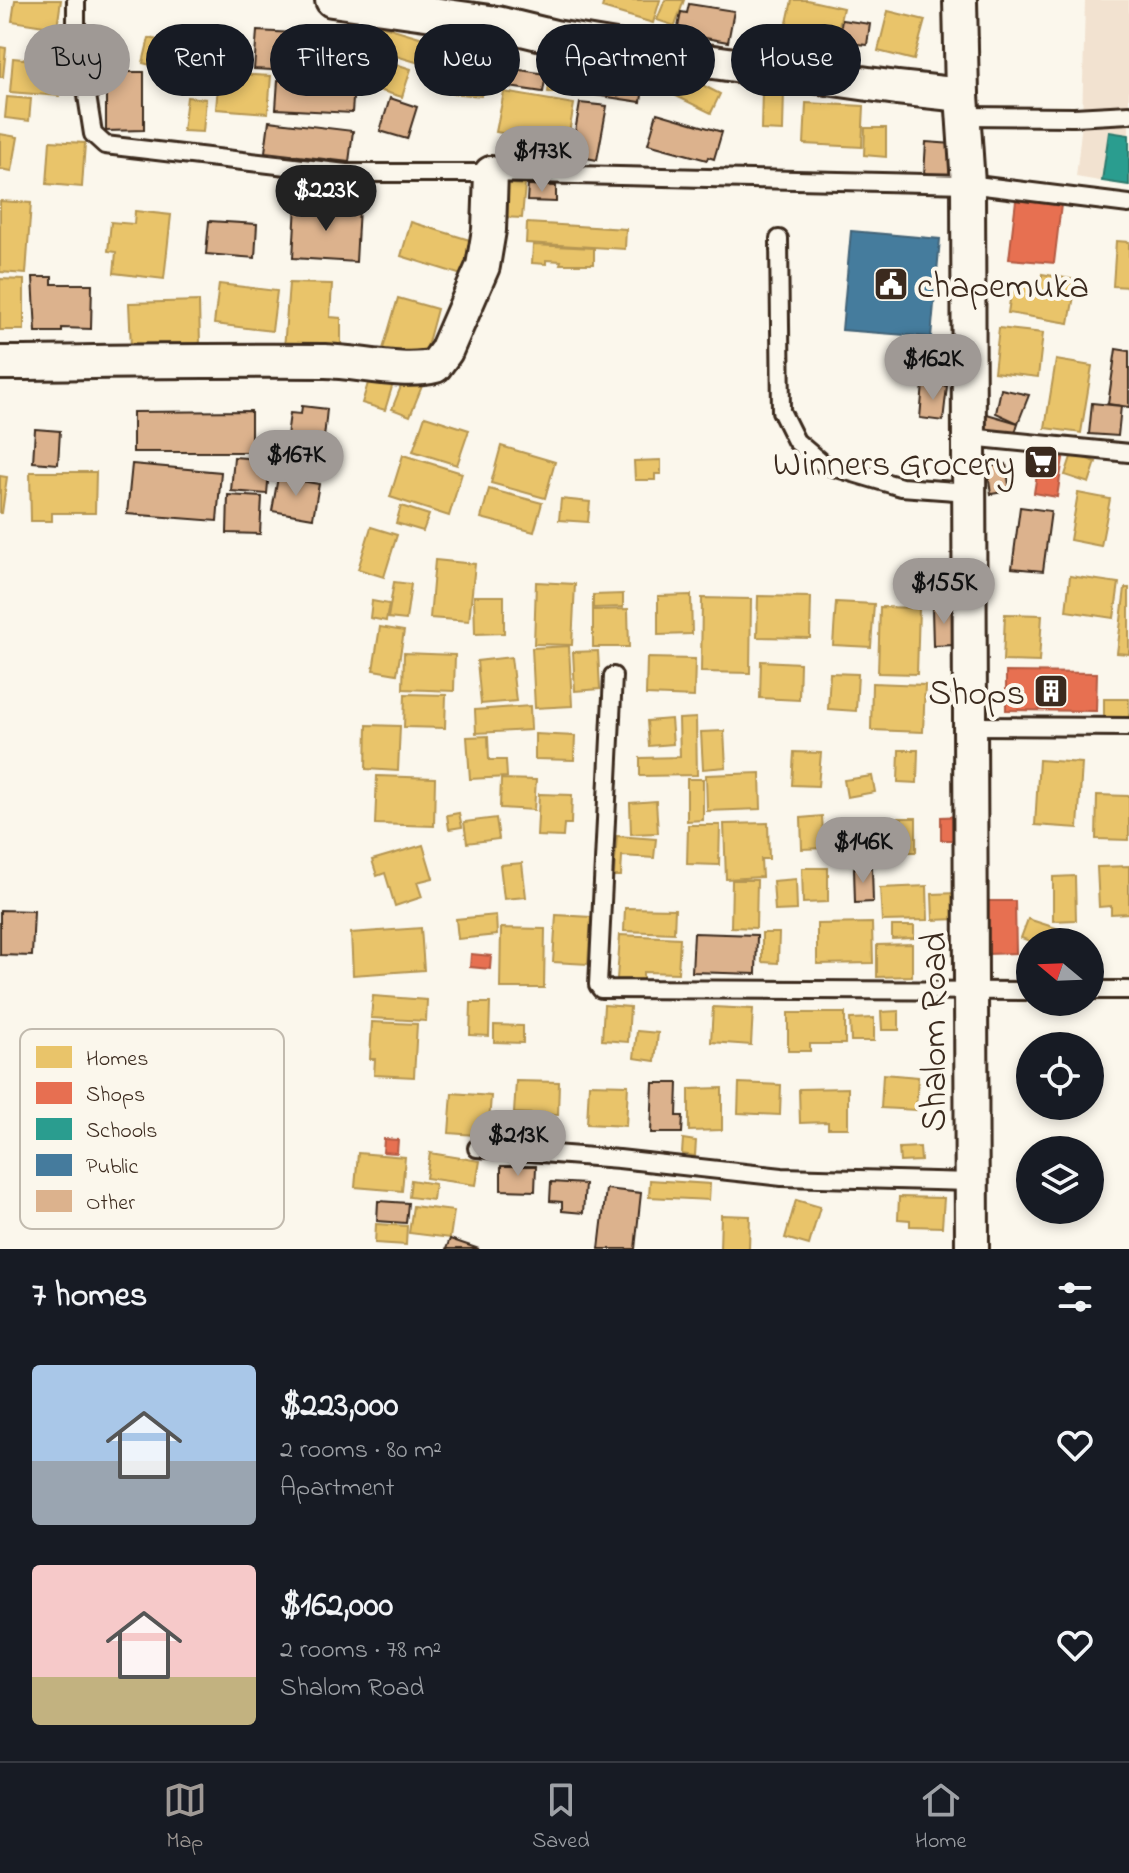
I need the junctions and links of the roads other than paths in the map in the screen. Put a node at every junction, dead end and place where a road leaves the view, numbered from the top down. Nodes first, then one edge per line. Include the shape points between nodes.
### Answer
1 (76, 0) edge
2 (332, 0) edge
3 (960, 0) edge
4 (962, 105) junction
5 (1129, 114) edge
6 (491, 173) junction
7 (968, 184) junction
8 (1129, 204) edge
9 (779, 239) dead end
10 (0, 363) edge
11 (969, 437) junction
12 (1129, 453) edge
13 (969, 492) junction
14 (613, 676) dead end
15 (969, 726) junction
16 (1129, 727) edge
17 (1104, 990) edge
18 (1129, 990) edge
19 (1016, 991) edge
20 (971, 992) junction
21 (477, 1148) dead end
22 (972, 1182) junction
23 (972, 1249) edge

1 - 6 lane via 90,119 93,134 105,145 346,173
2 - 4 street via 897,88
3 - 4 street, Shalom Road
4 - 5 lane via 1074,117
4 - 7 street, Shalom Road
6 - 7 lane
6 - 10 street via 483,266 435,366 257,360
7 - 8 lane
7 - 11 street, Shalom Road
9 - 13 lane via 781,411 796,441 823,464 901,487
11 - 12 lane
11 - 13 street, Shalom Road
13 - 15 street, Shalom Road
14 - 20 lane via 601,989
15 - 16 lane
15 - 20 street, Shalom Road
17 - 18 lane
19 - 20 lane
20 - 22 street, Shalom Road
21 - 22 lane via 782,1177
22 - 23 street, Shalom Road

